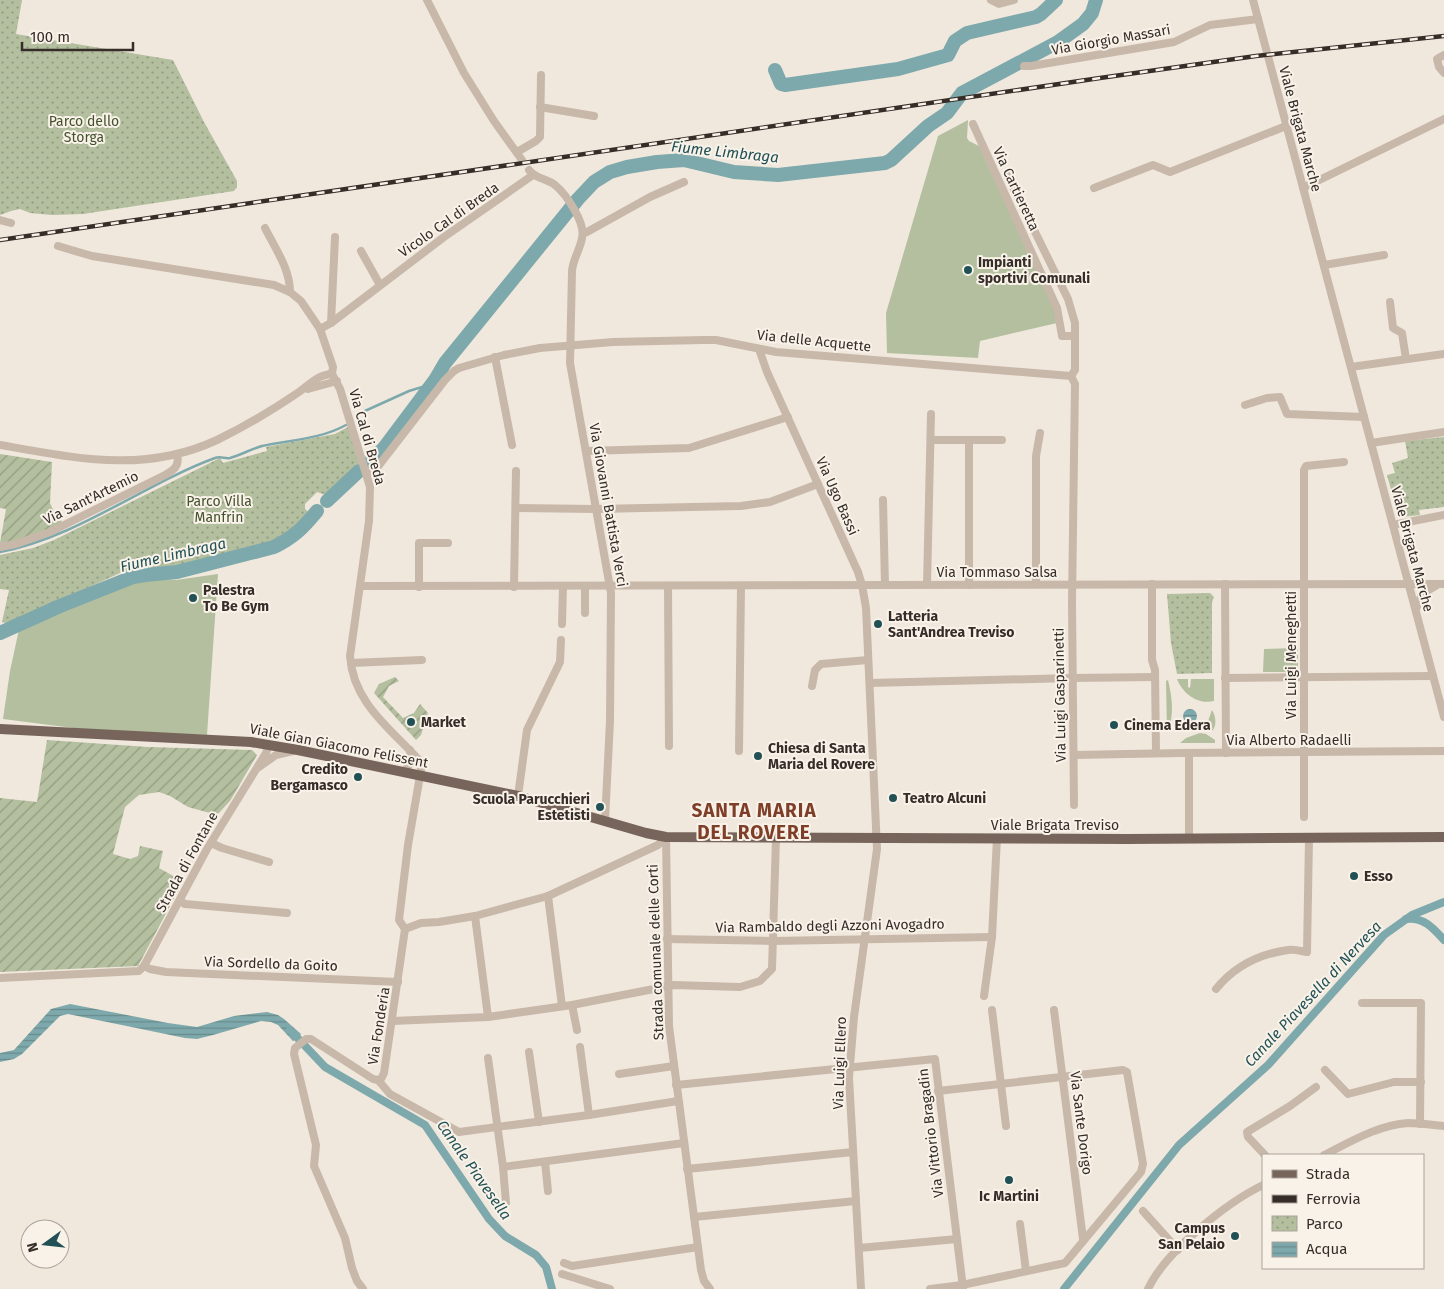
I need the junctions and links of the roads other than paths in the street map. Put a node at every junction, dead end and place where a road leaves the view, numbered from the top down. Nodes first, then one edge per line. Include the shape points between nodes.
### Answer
1 (427, 0) edge
2 (991, 0) edge
3 (1014, 0) edge
4 (1253, 0) edge
5 (1258, 19) junction
6 (1444, 55) edge
7 (1024, 66) dead end
8 (1444, 73) edge
9 (540, 75) dead end
10 (540, 107) junction
11 (594, 116) dead end
12 (1444, 119) edge
13 (973, 124) dead end
14 (1286, 126) junction
15 (517, 152) junction
16 (522, 160) dead end
17 (1007, 175) dead end
18 (684, 182) dead end
19 (1094, 188) dead end
20 (1303, 188) junction
21 (0, 220) edge
22 (10, 223) dead end
23 (265, 228) dead end
24 (583, 233) junction
25 (335, 237) dead end
26 (58, 246) dead end
27 (361, 251) dead end
28 (1384, 255) dead end
29 (1324, 265) junction
30 (380, 285) junction
31 (290, 292) junction
32 (1390, 302) dead end
33 (331, 323) junction
34 (320, 329) junction
35 (1075, 336) junction
36 (570, 344) junction
37 (759, 349) junction
38 (1444, 354) edge
39 (495, 357) junction
40 (1406, 359) junction
41 (1351, 367) junction
42 (332, 374) junction
43 (1071, 376) junction
44 (337, 381) junction
45 (299, 392) junction
46 (1245, 405) dead end
47 (931, 414) dead end
48 (788, 417) junction
49 (1364, 417) junction
50 (1444, 432) edge
51 (1040, 434) dead end
52 (931, 440) junction
53 (969, 440) junction
54 (1002, 440) dead end
55 (1371, 443) junction
56 (0, 445) edge
57 (512, 445) dead end
58 (586, 451) junction
59 (178, 458) junction
60 (1344, 462) dead end
61 (516, 471) dead end
62 (367, 474) junction
63 (818, 484) junction
64 (883, 500) dead end
65 (516, 508) junction
66 (596, 509) junction
67 (1444, 514) edge
68 (1393, 525) junction
69 (448, 543) dead end
70 (0, 547) edge
71 (1304, 583) junction
72 (1036, 584) junction
73 (1072, 584) junction
74 (1152, 584) junction
75 (1225, 584) junction
76 (1441, 584) edge
77 (862, 585) junction
78 (885, 585) junction
79 (927, 585) junction
80 (969, 585) junction
81 (1409, 585) junction
82 (360, 586) junction
83 (563, 586) junction
84 (585, 586) junction
85 (611, 586) junction
86 (668, 586) junction
87 (741, 586) junction
88 (419, 587) junction
89 (514, 587) junction
90 (1416, 611) junction
91 (585, 613) dead end
92 (562, 624) dead end
93 (561, 640) dead end
94 (422, 660) dead end
95 (868, 660) junction
96 (351, 663) junction
97 (1433, 676) junction
98 (1156, 677) junction
99 (1304, 677) junction
100 (1072, 678) junction
101 (1225, 678) junction
102 (870, 683) junction
103 (812, 686) dead end
104 (1444, 717) edge
105 (0, 729) edge
106 (268, 745) junction
107 (670, 746) dead end
108 (298, 750) junction
109 (410, 750) junction
110 (739, 751) dead end
111 (1444, 751) edge
112 (1156, 753) junction
113 (1189, 753) junction
114 (1226, 753) junction
115 (1303, 753) junction
116 (1074, 755) junction
117 (254, 772) junction
118 (404, 772) junction
119 (421, 776) junction
120 (518, 796) junction
121 (1074, 805) dead end
122 (1304, 817) dead end
123 (605, 821) junction
124 (666, 837) junction
125 (1444, 837) edge
126 (776, 838) junction
127 (997, 838) junction
128 (1189, 838) junction
129 (1309, 838) junction
130 (877, 839) junction
131 (211, 843) junction
132 (269, 862) dead end
133 (548, 896) junction
134 (180, 901) junction
135 (287, 913) dead end
136 (475, 916) junction
137 (406, 929) junction
138 (992, 937) junction
139 (668, 939) junction
140 (864, 940) junction
141 (773, 941) junction
142 (144, 966) junction
143 (0, 978) edge
144 (398, 982) junction
145 (668, 985) junction
146 (1216, 989) dead end
147 (984, 996) dead end
148 (1362, 1003) dead end
149 (572, 1005) junction
150 (562, 1006) junction
151 (992, 1010) dead end
152 (1054, 1010) dead end
153 (488, 1017) junction
154 (392, 1021) junction
155 (577, 1030) dead end
156 (580, 1047) dead end
157 (529, 1052) dead end
158 (488, 1058) dead end
159 (674, 1066) junction
160 (849, 1066) junction
161 (1326, 1070) dead end
162 (619, 1074) dead end
163 (1063, 1078) junction
164 (378, 1080) junction
165 (1420, 1082) junction
166 (676, 1084) junction
167 (1002, 1084) junction
168 (1316, 1087) dead end
169 (938, 1091) junction
170 (678, 1101) junction
171 (590, 1115) junction
172 (539, 1122) junction
173 (1420, 1124) junction
174 (1006, 1126) dead end
175 (1444, 1126) edge
176 (496, 1128) junction
177 (684, 1143) junction
178 (853, 1152) junction
179 (1264, 1154) edge
180 (1326, 1154) edge
181 (545, 1162) junction
182 (503, 1167) junction
183 (687, 1169) junction
184 (1262, 1186) edge
185 (548, 1190) dead end
186 (856, 1201) junction
187 (506, 1202) dead end
188 (1143, 1211) dead end
189 (694, 1217) junction
190 (1020, 1224) dead end
191 (957, 1239) junction
192 (1084, 1239) junction
193 (698, 1247) junction
194 (859, 1248) junction
195 (1178, 1250) junction
196 (564, 1264) dead end
197 (1026, 1272) junction
198 (562, 1274) dead end
199 (963, 1287) edge
200 (363, 1289) edge
201 (610, 1289) edge
202 (710, 1289) edge
203 (862, 1289) edge
204 (930, 1289) edge
205 (1148, 1289) edge

1 - 15 street via 464,74
2 - 3 street via 999,4
4 - 5 street, Viale Brigata Marche
5 - 7 street, Via Giorgio Massari via 1210,25 1174,42
5 - 14 street, Viale Brigata Marche
6 - 8 street via 1437,59
9 - 10 street
10 - 11 street
10 - 15 street via 540,136
12 - 20 street
13 - 35 street, Via Cartieretta via 1057,308 1062,336
14 - 19 street via 1170,172 1152,165
14 - 20 street, Viale Brigata Marche
15 - 16 street
17 - 35 street, Via Cartieretta via 1068,299 1075,322
18 - 24 street
20 - 29 street, Viale Brigata Marche
21 - 22 street
23 - 31 street via 287,272
24 - 30 street, Vicolo Cal di Breda via 572,207 554,184 531,173
24 - 36 street, Via Giovanni Battista Verci via 572,264
25 - 33 street
26 - 31 street, Via Cal di Breda via 92,256 256,281
27 - 30 street
28 - 29 street
29 - 41 street, Viale Brigata Marche
30 - 33 street, Vicolo Cal di Breda
31 - 34 street, Via Cal di Breda via 305,305
32 - 40 street via 1393,328 1402,333
33 - 34 street, Vicolo Cal di Breda
34 - 42 street, Via Cal di Breda via 333,367
35 - 43 street, Via Cartieretta via 1075,370
36 - 37 street, Via delle Acquette via 716,340
36 - 39 street, Via delle Acquette
36 - 58 street, Via Giovanni Battista Verci via 571,370
37 - 43 street, Via delle Acquette
37 - 48 street, Via Ugo Bassi
38 - 40 street
39 - 57 street
39 - 62 street, Via delle Acquette via 450,374 376,470
40 - 41 street
41 - 49 street, Viale Brigata Marche
42 - 44 street, Via Cal di Breda
42 - 45 street via 322,376
43 - 73 street via 1075,384
44 - 45 street
44 - 62 street, Via Cal di Breda
45 - 59 street via 225,436
46 - 49 street via 1280,397 1287,414
47 - 52 street
48 - 58 street via 689,448
48 - 63 street, Via Ugo Bassi
49 - 55 street, Viale Brigata Marche
50 - 55 street
51 - 72 street via 1036,456
52 - 53 street
52 - 79 street
53 - 54 street
53 - 80 street
55 - 68 street, Viale Brigata Marche
56 - 59 street via 117,461
58 - 66 street, Via Giovanni Battista Verci
59 - 70 street, Via Sant'Artemio via 176,468 165,475 67,524 27,541
60 - 71 street, Via Luigi Meneghetti via 1304,467
61 - 65 street
62 - 82 street, Via Cal di Breda via 370,508
63 - 66 street via 755,505
63 - 77 street, Via Ugo Bassi
64 - 78 street
65 - 66 street
65 - 89 street
66 - 85 street, Via Giovanni Battista Verci
67 - 68 street
68 - 81 street, Viale Brigata Marche
69 - 88 street via 419,543
71 - 75 street, Via Tommaso Salsa
71 - 81 street, Via Tommaso Salsa
71 - 99 street, Via Luigi Meneghetti
72 - 73 street, Via Tommaso Salsa
72 - 80 street, Via Tommaso Salsa
73 - 74 street, Via Tommaso Salsa
73 - 100 street, Via Luigi Gasparinetti
74 - 75 street, Via Tommaso Salsa
74 - 98 street via 1152,660
75 - 101 street
76 - 81 street, Via Tommaso Salsa
76 - 90 street via 1422,594
77 - 78 street, Via Tommaso Salsa
77 - 87 street, Via Tommaso Salsa
77 - 95 street, Via Ugo Bassi
78 - 79 street, Via Tommaso Salsa
79 - 80 street, Via Tommaso Salsa
81 - 90 street, Viale Brigata Marche
82 - 88 street, Via Tommaso Salsa
82 - 96 street, Via Cal di Breda
83 - 84 street, Via Tommaso Salsa
83 - 89 street, Via Tommaso Salsa
83 - 92 street
84 - 85 street, Via Tommaso Salsa
84 - 91 street
85 - 86 street, Via Tommaso Salsa
85 - 123 street, Via Giovanni Battista Verci via 612,671
86 - 87 street, Via Tommaso Salsa
86 - 107 street
87 - 110 street
88 - 89 street, Via Tommaso Salsa
90 - 97 street, Viale Brigata Marche
93 - 120 street via 560,662 527,730
94 - 96 street
95 - 102 street, Via Ugo Bassi
95 - 103 street via 820,664 814,670
96 - 109 street, Via Cal di Breda via 360,694
97 - 99 street
97 - 104 street, Viale Brigata Marche
98 - 100 street
98 - 112 street
99 - 101 street
99 - 115 street, Via Luigi Meneghetti
100 - 102 street
100 - 116 street, Via Luigi Gasparinetti
101 - 114 street
102 - 130 street, Via Ugo Bassi
105 - 106 main road, Viale Gian Giacomo Felissent via 232,740
106 - 108 main road, Viale Gian Giacomo Felissent
106 - 117 street, Strada di Fontane
108 - 117 street via 276,755
108 - 118 main road, Viale Gian Giacomo Felissent
109 - 118 street via 411,762
109 - 119 street, Via Cal di Breda via 420,761
111 - 115 street, Via Alberto Radaelli
112 - 113 street, Via Alberto Radaelli
112 - 116 street, Via Alberto Radaelli
113 - 114 street, Via Alberto Radaelli
113 - 128 street
114 - 115 street, Via Alberto Radaelli
115 - 122 street, Via Luigi Meneghetti
116 - 121 street, Via Luigi Gasparinetti
117 - 131 street, Strada di Fontane
118 - 119 main road, Viale Gian Giacomo Felissent
119 - 120 main road, Viale Gian Giacomo Felissent
119 - 137 street via 399,920
120 - 123 main road, Viale Gian Giacomo Felissent
123 - 124 main road, Viale Gian Giacomo Felissent
124 - 126 main road, Viale Brigata Treviso
124 - 133 street via 658,845
124 - 139 street, Strada comunale delle Corti
125 - 129 main road, Viale Brigata Treviso
126 - 130 main road, Viale Brigata Treviso
126 - 141 street
127 - 128 main road, Viale Brigata Treviso
127 - 130 main road, Viale Brigata Treviso
127 - 138 street
128 - 129 main road, Viale Brigata Treviso
129 - 146 street via 1307,952 1289,950 1246,962
130 - 140 street, Via Luigi Ellero
131 - 132 street
131 - 134 street, Strada di Fontane
133 - 136 street
133 - 150 street
134 - 135 street
134 - 142 street, Strada di Fontane
136 - 137 street via 421,923
136 - 153 street
137 - 144 street, Via Fonderia
138 - 140 street, Via Rambaldo degli Azzoni Avogadro
138 - 147 street
139 - 141 street, Via Rambaldo degli Azzoni Avogadro
139 - 145 street, Strada comunale delle Corti
140 - 141 street, Via Rambaldo degli Azzoni Avogadro
140 - 160 street, Via Luigi Ellero
141 - 145 street via 772,969 755,983 732,987
142 - 143 street via 133,973
142 - 144 street, Via Sordello da Goito via 166,972
144 - 154 street, Via Fonderia
145 - 149 street
145 - 159 street, Strada comunale delle Corti
148 - 165 street via 1421,1003
149 - 150 street
149 - 155 street
150 - 153 street
151 - 167 street
152 - 163 street, Via Sante Dorigo
153 - 154 street
154 - 164 street, Via Fonderia via 384,1073
156 - 171 street
157 - 172 street
158 - 176 street
159 - 162 street
159 - 166 street, Strada comunale delle Corti
160 - 166 street
160 - 169 street, Via Vittorio Bragadin via 935,1059
160 - 178 street, Via Luigi Ellero
161 - 165 street via 1348,1094 1394,1082
163 - 167 street
163 - 192 street, Via Sante Dorigo
163 - 192 street via 1128,1072 1143,1164 1141,1172
164 - 176 street via 390,1094 459,1132
164 - 200 street, Via Fonderia via 311,1038 294,1048 296,1070 313,1126 316,1145 314,1166 346,1240 357,1281
165 - 173 street
166 - 170 street, Strada comunale delle Corti
167 - 169 street
167 - 174 street
168 - 179 street via 1248,1132 1248,1137
169 - 191 street, Via Vittorio Bragadin
170 - 171 street
170 - 177 street, Strada comunale delle Corti
171 - 172 street
172 - 176 street
173 - 175 street
173 - 180 street via 1399,1124 1381,1129
176 - 182 street
177 - 181 street
177 - 183 street, Strada comunale delle Corti
178 - 183 street
178 - 186 street, Via Luigi Ellero
181 - 182 street
181 - 185 street
182 - 187 street
183 - 189 street, Strada comunale delle Corti
184 - 195 street via 1224,1208
186 - 189 street
186 - 194 street, Via Luigi Ellero
188 - 195 street
189 - 193 street, Strada comunale delle Corti
190 - 197 street
191 - 194 street
191 - 199 street, Via Vittorio Bragadin
192 - 197 street via 1065,1263
193 - 196 street via 572,1266
193 - 202 street, Strada comunale delle Corti via 702,1275
194 - 203 street, Via Luigi Ellero
195 - 205 street
197 - 199 street
198 - 201 street
199 - 204 street

